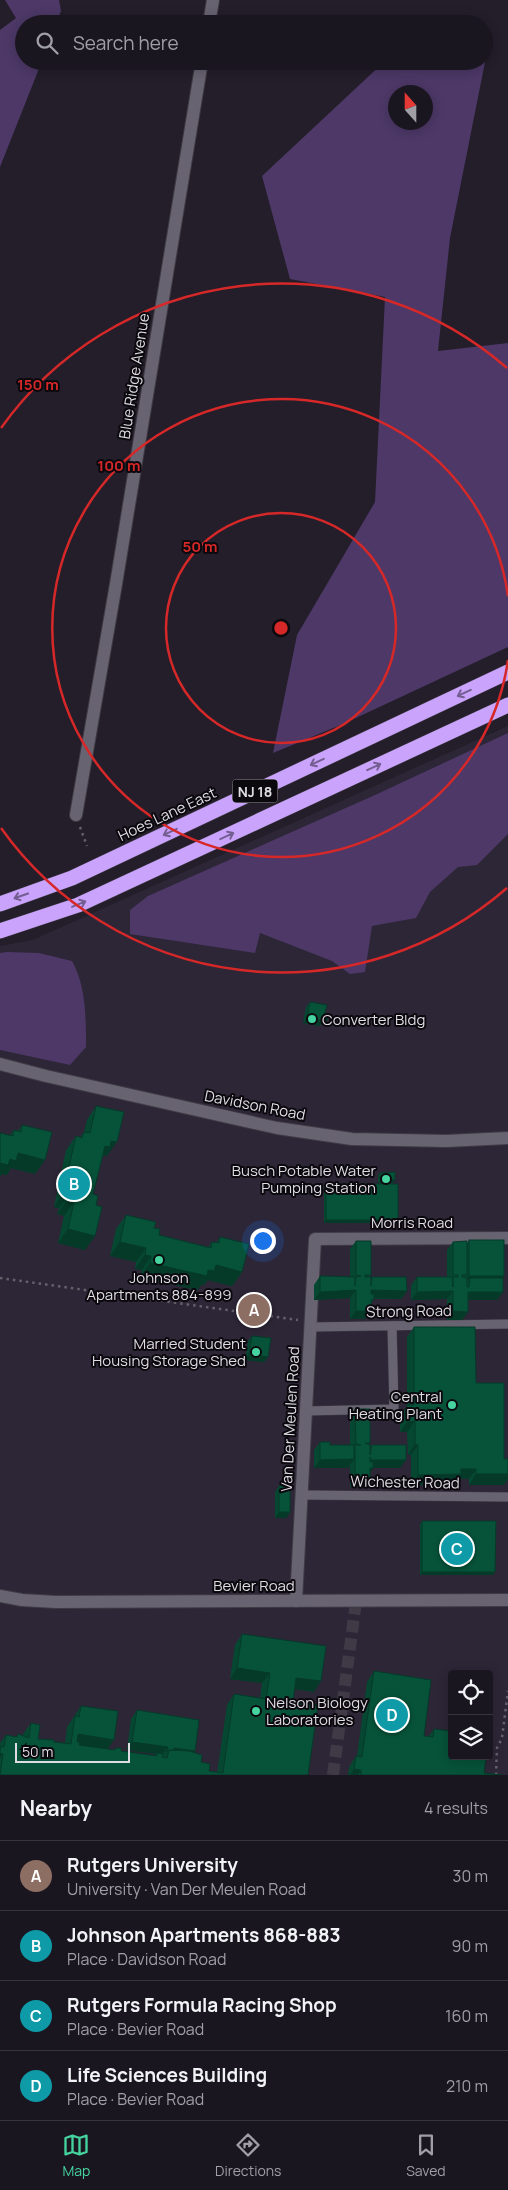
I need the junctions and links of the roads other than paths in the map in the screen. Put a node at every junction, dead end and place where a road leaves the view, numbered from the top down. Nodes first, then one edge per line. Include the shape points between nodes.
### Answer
1 (213, 0) edge
2 (210, 15) edge
3 (201, 70) edge
4 (508, 672) edge
5 (508, 705) edge
6 (76, 815) road end
7 (0, 904) edge
8 (0, 931) edge
9 (0, 1064) edge
10 (508, 1138) edge
11 (508, 1238) edge
12 (315, 1239) joint
13 (311, 1324) junction
14 (508, 1324) edge
15 (392, 1326) junction
16 (306, 1411) junction
17 (302, 1495) junction
18 (508, 1497) edge
19 (0, 1596) edge
20 (508, 1600) edge
21 (296, 1601) junction

1 - 2 street
3 - 6 street, Blue Ridge Avenue
4 -> 7 highway, Hoes Lane East / NJ 18 via 72,878
8 -> 5 highway, NJ 18 via 78,905
9 - 10 street, Davidson Road via 268,1126 352,1139 446,1141
11 - 12 street, Morris Road
12 - 13 street, Van Der Meulen Road
13 - 15 lane, Strong Road
13 - 16 street, Van Der Meulen Road
14 - 15 lane, Strong Road
15 - 16 lane via 394,1409
16 - 17 street, Van Der Meulen Road
17 - 18 lane, Wichester Road
17 - 21 street, Van Der Meulen Road
19 - 21 street, Bevier Road via 56,1602
20 - 21 street, Bevier Road

